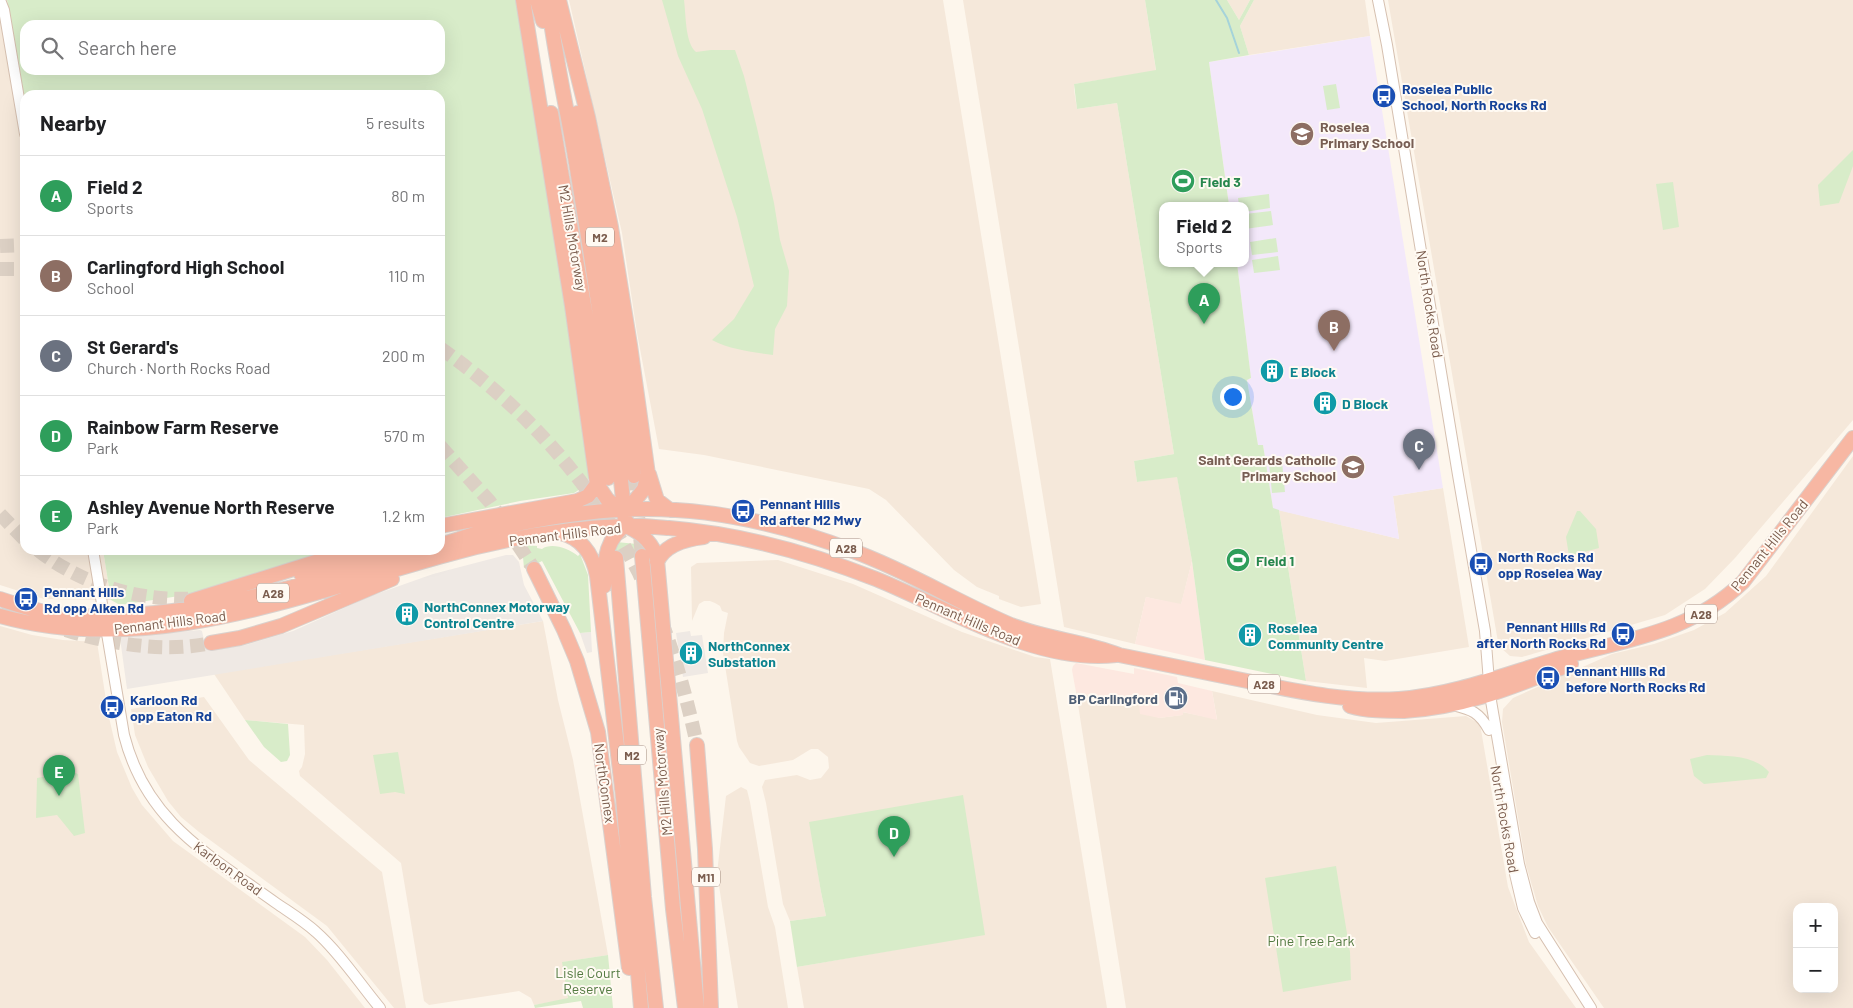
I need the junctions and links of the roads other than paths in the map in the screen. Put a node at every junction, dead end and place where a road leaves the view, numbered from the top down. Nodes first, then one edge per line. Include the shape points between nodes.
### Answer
1 (0, 0) edge
2 (523, 0) edge
3 (530, 0) edge
4 (537, 0) edge
5 (548, 0) edge
6 (554, 0) edge
7 (559, 0) edge
8 (1378, 0) edge
9 (20, 104) edge
10 (586, 228) junction
11 (1853, 438) edge
12 (646, 464) junction
13 (634, 476) tunnel mouth
14 (603, 481) junction
15 (567, 509) junction
16 (663, 510) junction
17 (509, 512) junction
18 (624, 516) junction
19 (445, 525) edge
20 (475, 525) junction
21 (555, 532) junction
22 (445, 534) edge
23 (727, 534) junction
24 (445, 549) edge
25 (445, 551) edge
26 (94, 555) edge
27 (338, 555) edge
28 (373, 555) edge
29 (407, 555) edge
30 (429, 555) edge
31 (433, 555) edge
32 (642, 556) tunnel mouth
33 (616, 558) dead end
34 (657, 562) junction
35 (534, 569) tunnel mouth
36 (301, 574) dead end
37 (0, 599) edge
38 (132, 615) junction
39 (0, 616) edge
40 (602, 619) junction
41 (105, 623) junction
42 (1038, 634) junction
43 (211, 643) tunnel mouth
44 (1608, 647) junction
45 (1059, 652) junction
46 (1119, 655) junction
47 (1486, 681) junction
48 (1321, 696) junction
49 (1486, 696) junction
50 (1453, 705) junction
51 (1489, 730) junction
52 (696, 745) tunnel mouth
53 (380, 1008) edge
54 (636, 1008) edge
55 (641, 1008) edge
56 (656, 1008) edge
57 (685, 1008) edge
58 (697, 1008) edge
59 (711, 1008) edge
60 (1590, 1008) edge

1 - 9 street
2 - 14 highway
3 - 14 highway, M2 Hills Motorway / M2 via 590,340
4 - 10 highway
5 - 10 highway
6 - 13 highway, M2 Hills Motorway / M2 via 609,290
7 - 12 highway, M2 via 611,227
8 - 47 street, North Rocks Road via 1485,631
10 - 18 highway via 607,366
11 - 44 highway, Pennant Hills Road / A28 via 1743,582 1727,597 1678,625
12 - 16 highway
12 - 18 highway via 648,474 644,489
14 - 15 highway via 588,496
14 - 18 highway via 603,494
15 - 17 highway
15 - 18 highway, Pennant Hills Road / A28
15 - 20 highway
15 - 24 highway, Pennant Hills Road / A28 via 500,528
16 - 18 highway, Pennant Hills Road / A28
16 - 42 highway, Pennant Hills Road / A28 via 760,522 821,539 868,557 997,619
17 - 19 highway
17 - 20 highway
18 - 21 highway, Pennant Hills Road / A28 via 600,528
18 - 23 highway, Pennant Hills Road / A28 via 656,527
18 - 34 highway via 648,539
18 - 40 highway, M2 via 606,554
20 - 22 highway
21 - 25 highway, Pennant Hills Road / A28
21 - 40 highway via 576,538 592,559
23 - 34 highway via 684,540 663,552
23 - 45 highway, Pennant Hills Road / A28 via 818,557 893,586 1004,636
26 - 41 street, Karloon Road
27 - 38 highway via 205,597
28 - 36 highway
29 - 38 highway, Pennant Hills Road / A28 via 265,594 213,605
30 - 41 highway, Pennant Hills Road / A28 via 231,616 156,627
31 - 43 highway via 399,576 281,626
32 - 57 highway, M2 Hills Motorway / M2 via 673,909
33 - 56 highway, M2 Hills Motorway / M2
34 - 58 highway
35 - 54 highway, NorthConnex via 577,661 598,732
37 - 41 highway, Pennant Hills Road / A28 via 54,614 80,616
38 - 41 highway, Pennant Hills Road / A28
39 - 41 highway, Pennant Hills Road / A28 via 57,628
40 - 55 highway, M2 via 623,798
41 - 53 street, Karloon Road via 117,701 132,763 158,808 186,837 316,933
42 - 45 highway via 1047,642 1056,644
42 - 46 highway, Pennant Hills Road / A28
44 - 47 highway, Pennant Hills Road / A28
44 - 49 highway, Pennant Hills Road / A28
45 - 46 highway, Pennant Hills Road / A28 via 1099,657
46 - 48 highway, Pennant Hills Road / A28
47 - 48 highway, Pennant Hills Road / A28 via 1400,699
47 - 49 street, North Rocks Road
48 - 50 highway, Pennant Hills Road / A28 via 1355,708 1391,711
49 - 50 highway, Pennant Hills Road / A28
49 - 51 street, North Rocks Road
49 - 60 street, North Rocks Road via 1529,902 1541,931
50 - 51 street via 1476,712
51 - 60 street, North Rocks Road via 1523,908 1535,933
52 - 59 highway, M11 via 705,849

